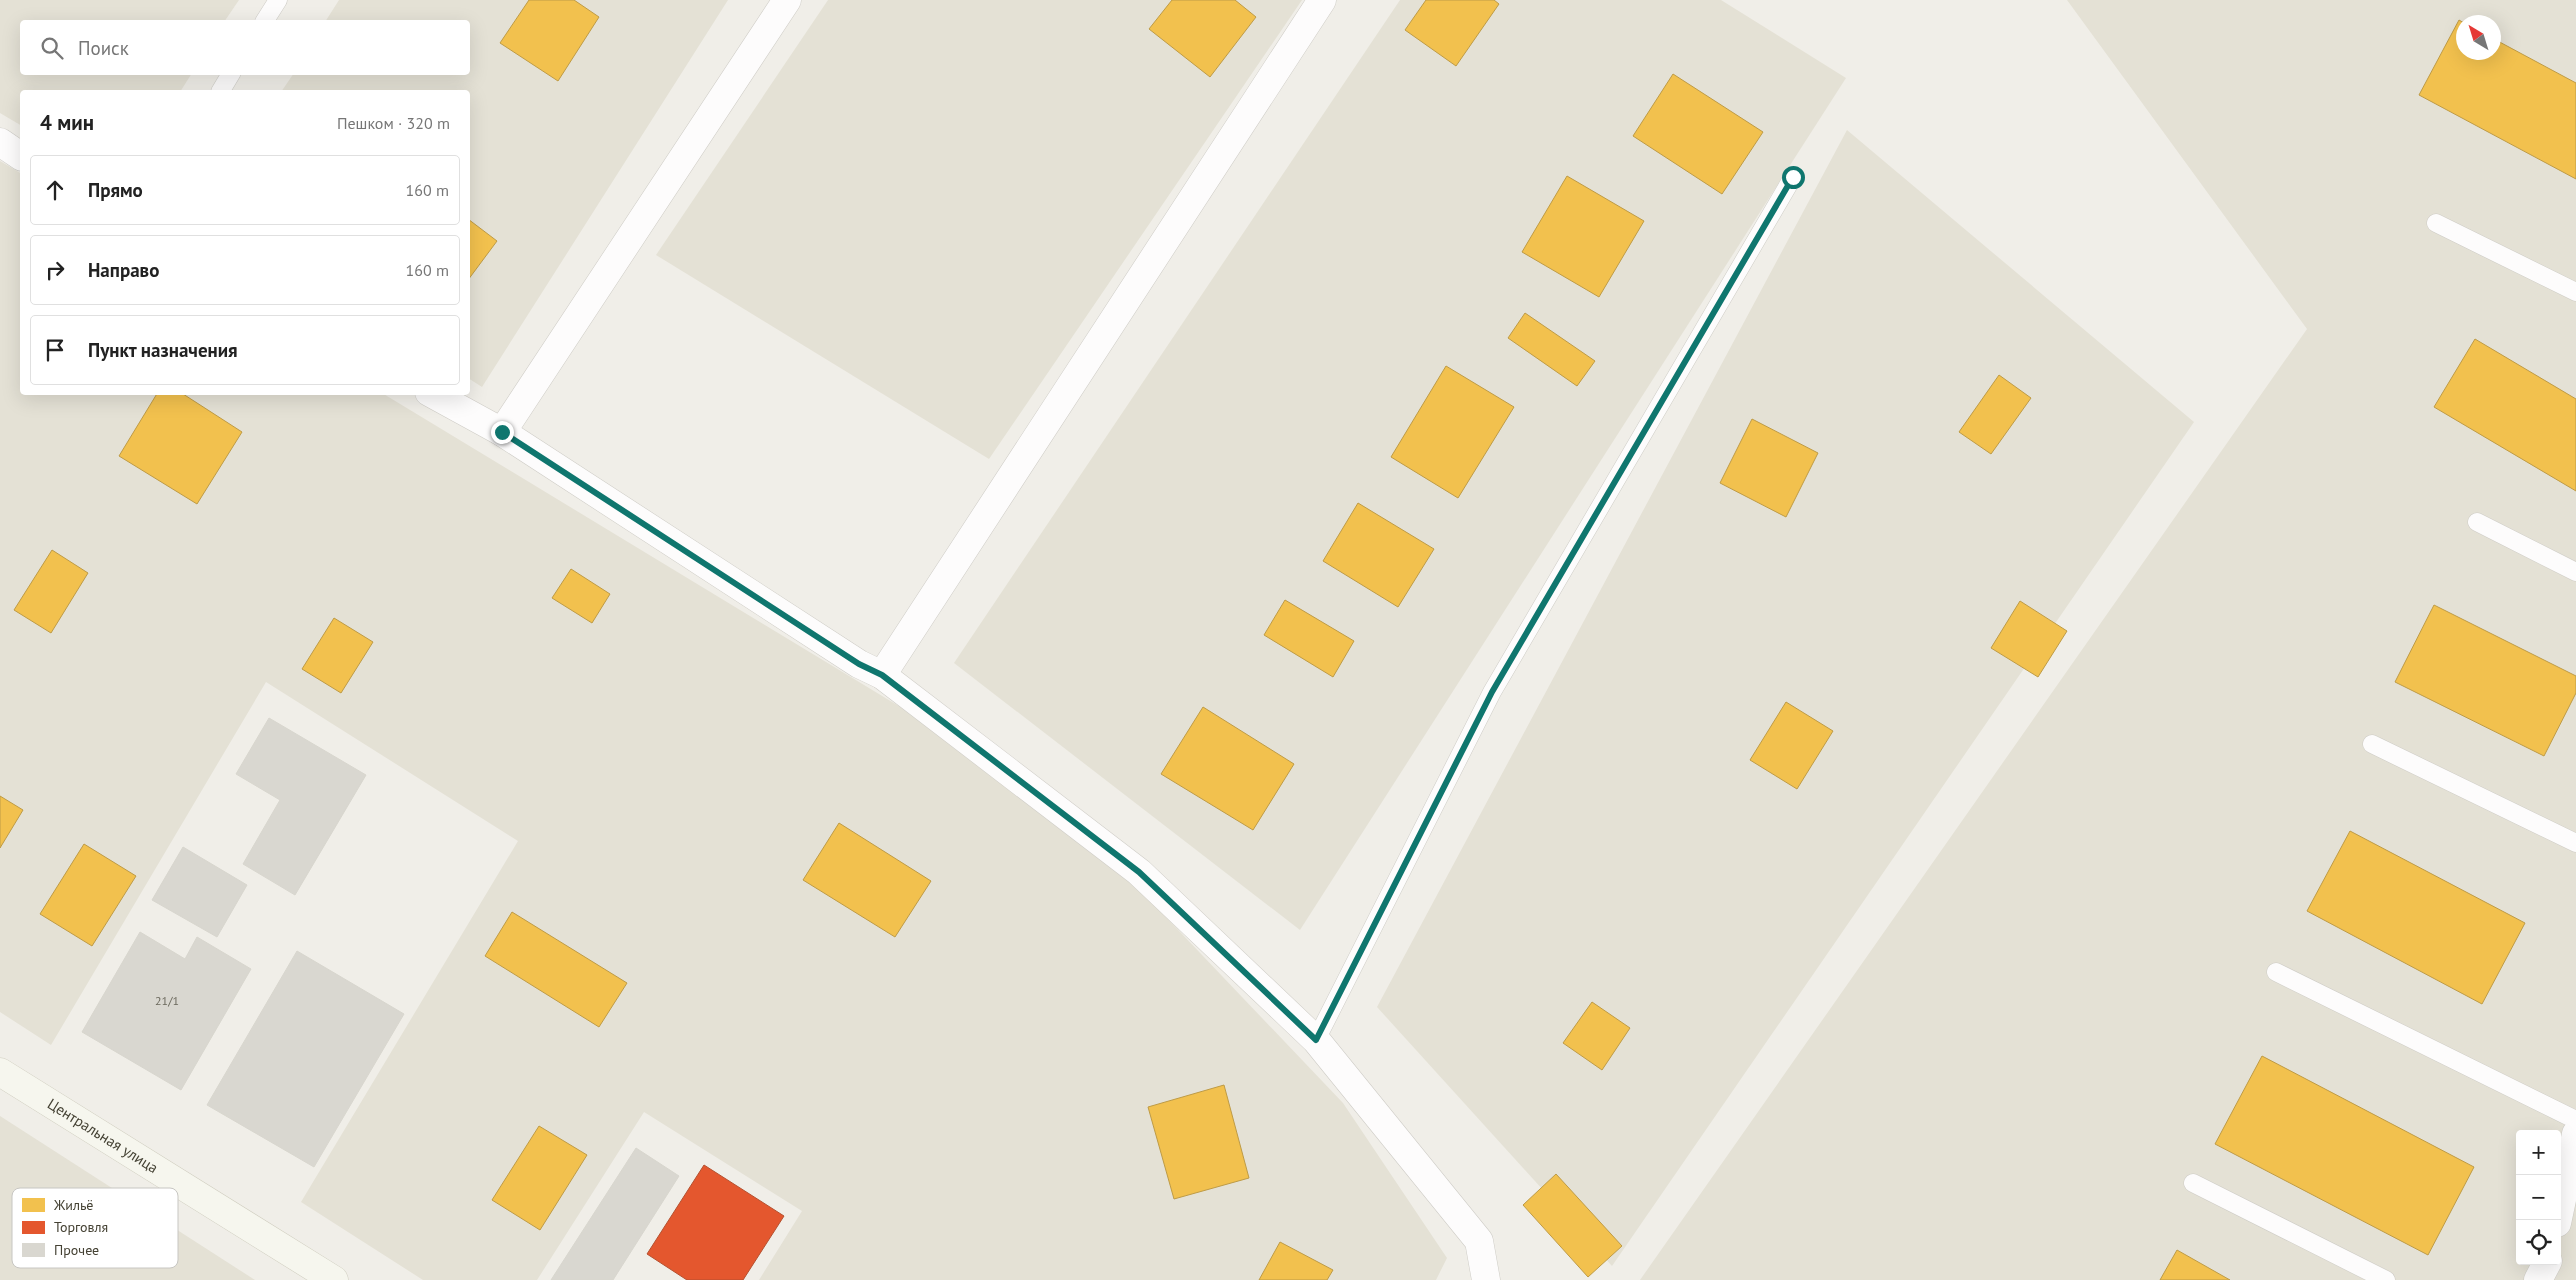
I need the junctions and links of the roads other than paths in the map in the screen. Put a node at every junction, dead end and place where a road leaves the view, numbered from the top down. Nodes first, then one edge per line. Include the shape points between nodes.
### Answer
1 (278, 0) edge
2 (787, 0) edge
3 (1322, 0) edge
4 (265, 20) edge
5 (230, 75) edge
6 (221, 90) edge
7 (0, 142) edge
8 (20, 156) edge
9 (1793, 177) dead end
10 (2436, 223) dead end
11 (2576, 292) edge
12 (434, 395) edge
13 (502, 432) junction
14 (2477, 522) dead end
15 (2576, 572) edge
16 (882, 675) junction
17 (2372, 744) dead end
18 (2576, 843) edge
19 (2276, 972) dead end
20 (1316, 1040) junction
21 (0, 1072) edge
22 (2576, 1120) edge
23 (2576, 1134) edge
24 (2193, 1183) dead end
25 (2558, 1220) edge
26 (2546, 1265) edge
27 (334, 1280) edge
28 (1486, 1280) edge
29 (2386, 1280) edge
30 (2538, 1280) edge

1 - 4 lane
2 - 13 street
3 - 16 street
5 - 6 lane
7 - 8 street
9 - 20 lane via 1492,692
10 - 11 lane
12 - 13 street
13 - 16 street via 859,664
14 - 15 lane
16 - 20 street via 1139,872
17 - 18 lane
19 - 22 lane
20 - 28 street via 1478,1241
21 - 27 main road, Центральная улица
23 - 25 street
24 - 29 lane
26 - 30 street

